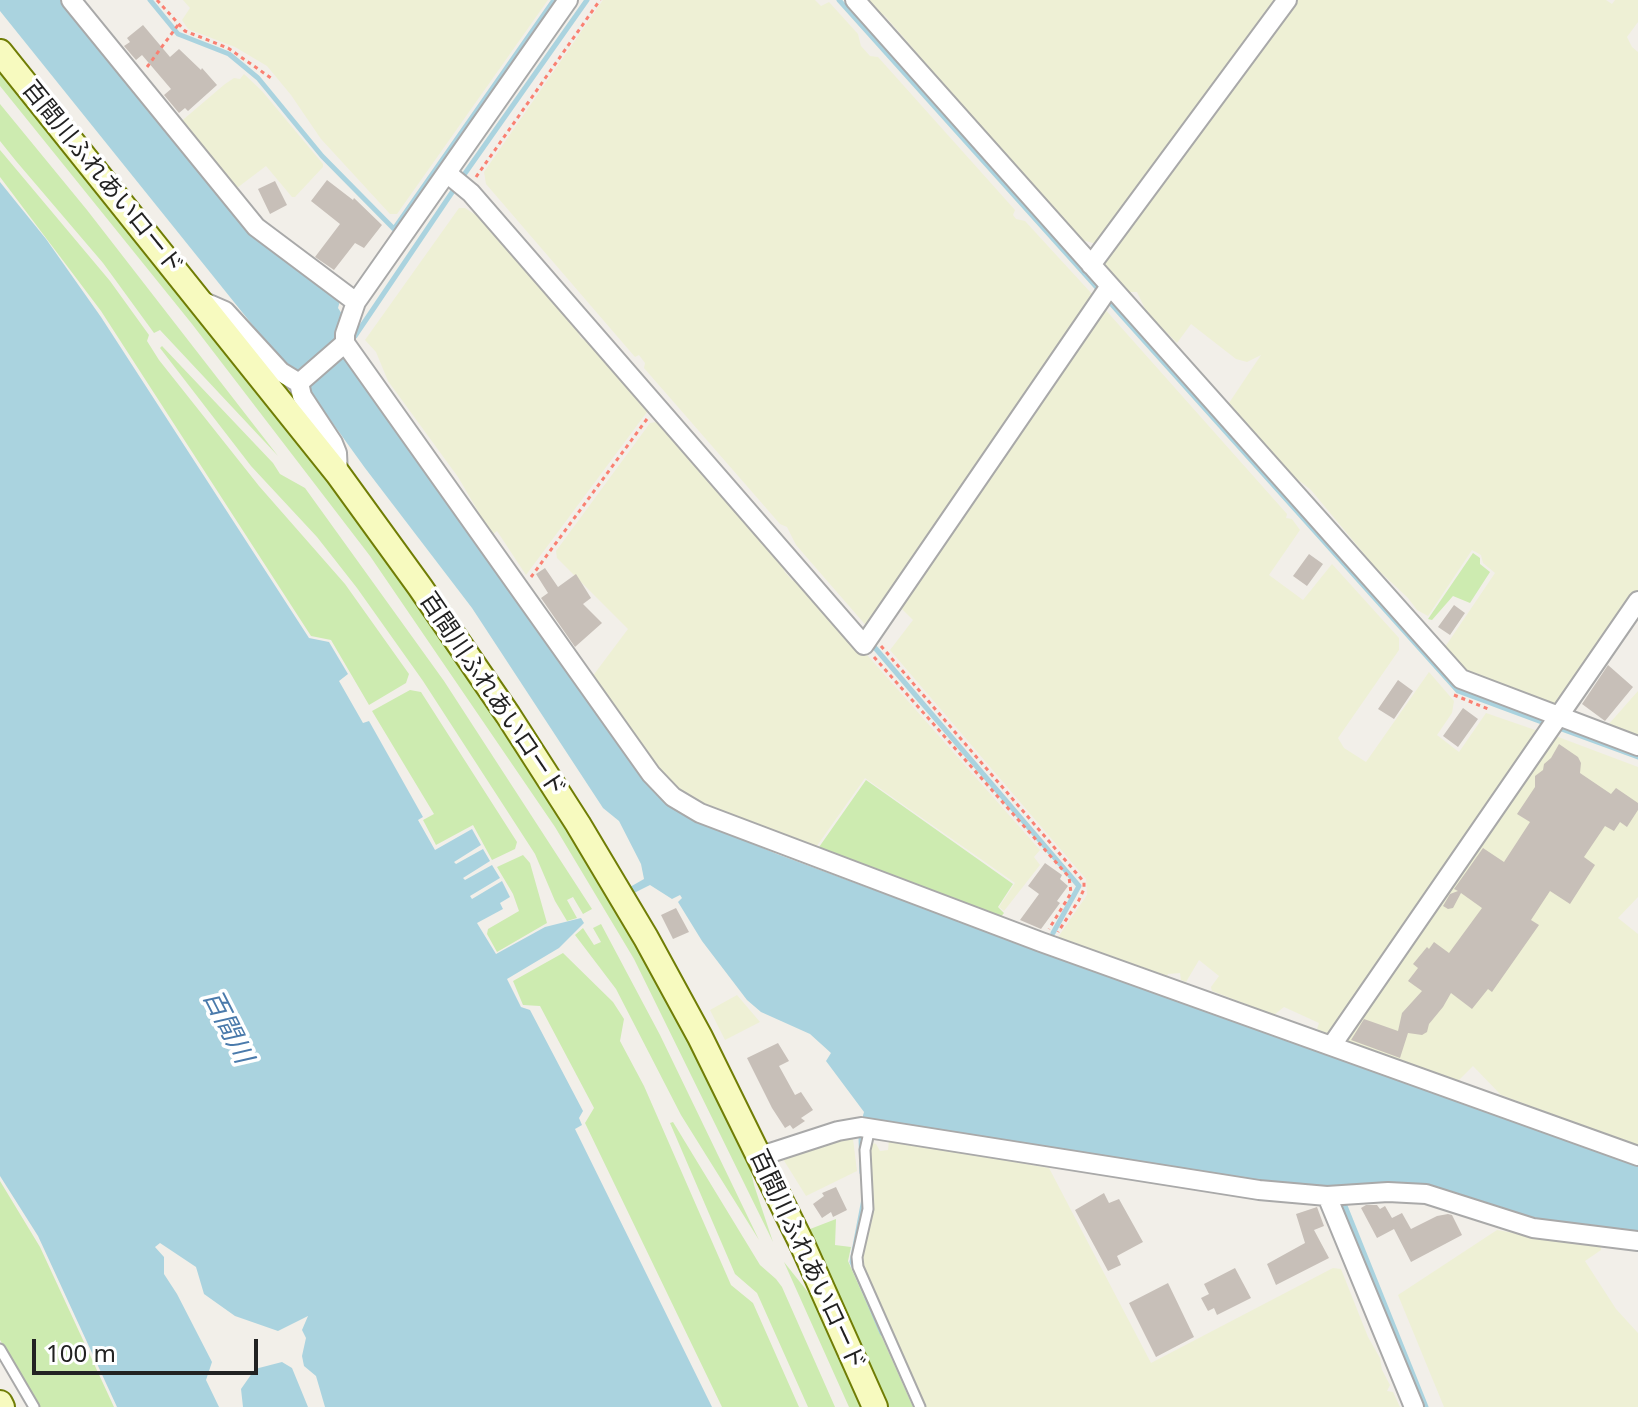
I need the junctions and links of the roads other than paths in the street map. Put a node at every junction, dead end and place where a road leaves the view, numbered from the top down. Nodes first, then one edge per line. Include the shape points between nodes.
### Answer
1 (71, 0) edge
2 (568, 0) edge
3 (855, 0) edge
4 (1287, 0) edge
5 (0, 52) edge
6 (462, 181) junction
7 (1091, 265) junction
8 (1106, 293) junction
9 (202, 301) junction
10 (356, 302) junction
11 (343, 344) junction
12 (300, 381) junction
13 (338, 474) junction
14 (1638, 601) edge
15 (1553, 723) junction
16 (1638, 746) edge
17 (1332, 1045) junction
18 (870, 1128) junction
19 (761, 1156) junction
20 (1638, 1156) edge
21 (1327, 1196) junction
22 (1638, 1241) edge
23 (0, 1349) edge
24 (34, 1407) edge
25 (875, 1407) edge
26 (920, 1407) edge
27 (1414, 1407) edge

1 - 10 street via 256,227
2 - 6 street
3 - 7 street
4 - 7 street
5 - 9 street, 百間川ふれあいロード
6 - 8 street via 656,406 868,639
6 - 10 street
7 - 8 street
8 - 15 street via 1461,679
9 - 12 street via 225,311 290,381
9 - 13 street, 百間川ふれあいロード
10 - 11 street
11 - 12 street
11 - 17 street via 651,774 673,797 700,813 1045,943
12 - 13 street via 302,396 333,443
13 - 19 street, 百間川ふれあいロード via 447,625 578,824 646,938
14 - 15 street
15 - 16 street
15 - 17 street
17 - 20 street
18 - 19 street via 838,1131
18 - 21 street via 1259,1190
18 - 26 lane via 865,1150 868,1209 858,1267
19 - 25 street, 百間川ふれあいロード
21 - 22 street via 1426,1194 1533,1228
21 - 27 street
23 - 24 lane

